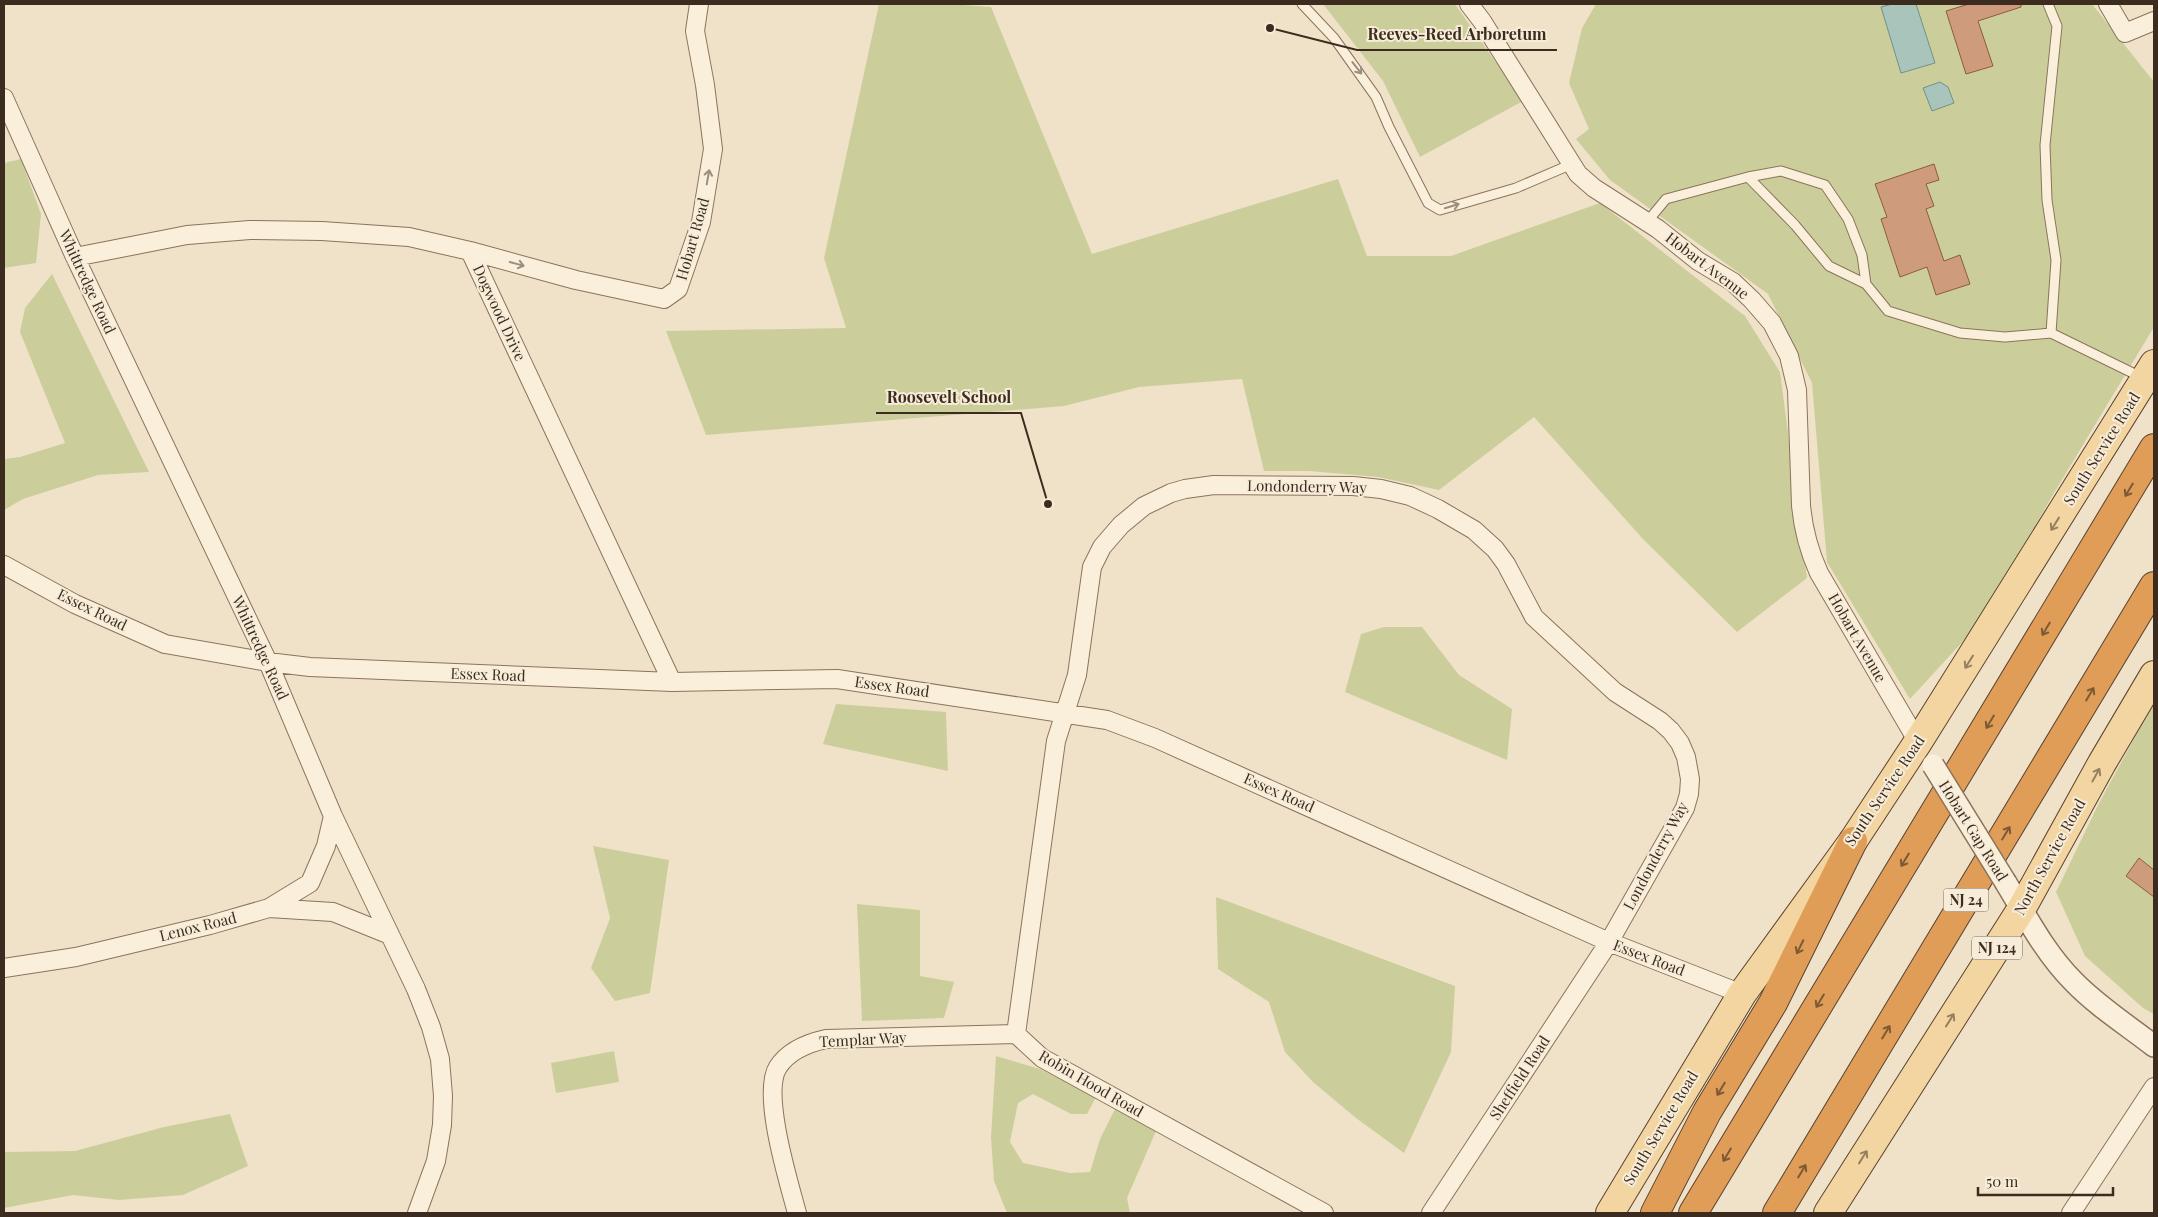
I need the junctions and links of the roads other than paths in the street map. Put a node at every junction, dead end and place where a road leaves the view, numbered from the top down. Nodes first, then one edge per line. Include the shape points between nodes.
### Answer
1 (699, 4) edge
2 (1302, 4) edge
3 (1469, 4) edge
4 (2048, 4) edge
5 (2108, 4) edge
6 (2154, 21) edge
7 (4, 98) edge
8 (1572, 164) junction
9 (1748, 177) junction
10 (1647, 222) junction
11 (470, 251) junction
12 (75, 257) junction
13 (1866, 284) junction
14 (2051, 333) junction
15 (2150, 372) edge
16 (2154, 448) edge
17 (4, 565) edge
18 (2154, 586) edge
19 (268, 662) junction
20 (2154, 675) edge
21 (672, 682) junction
22 (1066, 714) junction
23 (1918, 742) junction
24 (333, 816) junction
25 (1853, 841) junction
26 (270, 908) junction
27 (2022, 908) junction
28 (390, 935) junction
29 (1609, 942) junction
30 (4, 968) edge
31 (1742, 994) junction
32 (1016, 1034) junction
33 (2154, 1046) edge
34 (2154, 1087) edge
35 (417, 1213) edge
36 (796, 1213) edge
37 (1324, 1213) edge
38 (1431, 1213) edge
39 (1610, 1213) edge
40 (1655, 1213) edge
41 (1693, 1213) edge
42 (1777, 1213) edge
43 (1828, 1213) edge
44 (2071, 1213) edge

11 -> 1 street, Hobart Road via 576,280 664,299 678,289 700,222 713,149 695,31
2 -> 8 lane via 1363,75 1428,202 1436,209 1516,188
3 - 8 street, Hobart Avenue
4 - 14 lane via 2056,26 2045,145 2047,200 2056,260
5 - 6 street via 2125,33
7 - 12 street, Whittredge Road
8 - 10 street, Hobart Avenue via 1594,188
9 - 10 lane via 1666,199
9 - 13 lane via 1829,266
9 - 13 lane via 1781,171 1825,185 1848,219 1862,255
10 - 23 street, Hobart Avenue via 1698,262 1732,282 1772,323 1789,356 1797,390 1801,505 1810,554
11 - 12 street, Dogwood Drive via 409,237 250,230 187,235
11 - 21 street, Dogwood Drive
12 - 19 street, Whittredge Road
13 - 14 lane via 1888,311 1960,333 2005,337
14 - 15 lane
15 -> 23 main road, South Service Road
16 -> 41 highway
17 - 19 street, Essex Road via 75,604 165,644
42 -> 18 highway, NJ 24
19 - 21 street, Essex Road via 310,667
19 - 24 street, Whittredge Road
27 -> 20 main road, North Service Road / NJ 124
21 - 22 street, Essex Road via 837,679
22 - 29 street, Essex Road via 1107,720 1155,738
22 - 29 street, Londonderry Way via 1077,675 1095,560 1111,535 1144,506 1185,489 1214,485 1353,486 1410,496 1474,530 1495,549 1534,617 1615,692 1671,731 1686,756 1690,778 1684,808
22 - 32 street via 1056,742
23 - 25 main road, South Service Road
23 - 27 street, Hobart Gap Road, bridge
24 - 26 street via 326,846 310,883
24 - 28 street, Whittredge Road
25 - 31 main road, South Service Road
25 -> 40 highway via 1773,1003 1707,1112
26 - 28 street, Lenox Road via 333,912
26 - 30 street, Lenox Road via 76,957
27 - 33 street, Hobart Gap Road via 2048,950 2073,981
43 -> 27 main road, North Service Road / NJ 124
28 - 35 street, Whittredge Road via 431,1027 440,1059 442,1125 436,1161
29 - 31 street, Essex Road
29 - 38 street, Sheffield Road
31 - 39 main road, South Service Road
32 - 36 street, Templar Way via 826,1039 798,1048 786,1057 777,1068 773,1103
32 - 37 street, Robin Hood Road via 1042,1058
34 - 44 street

